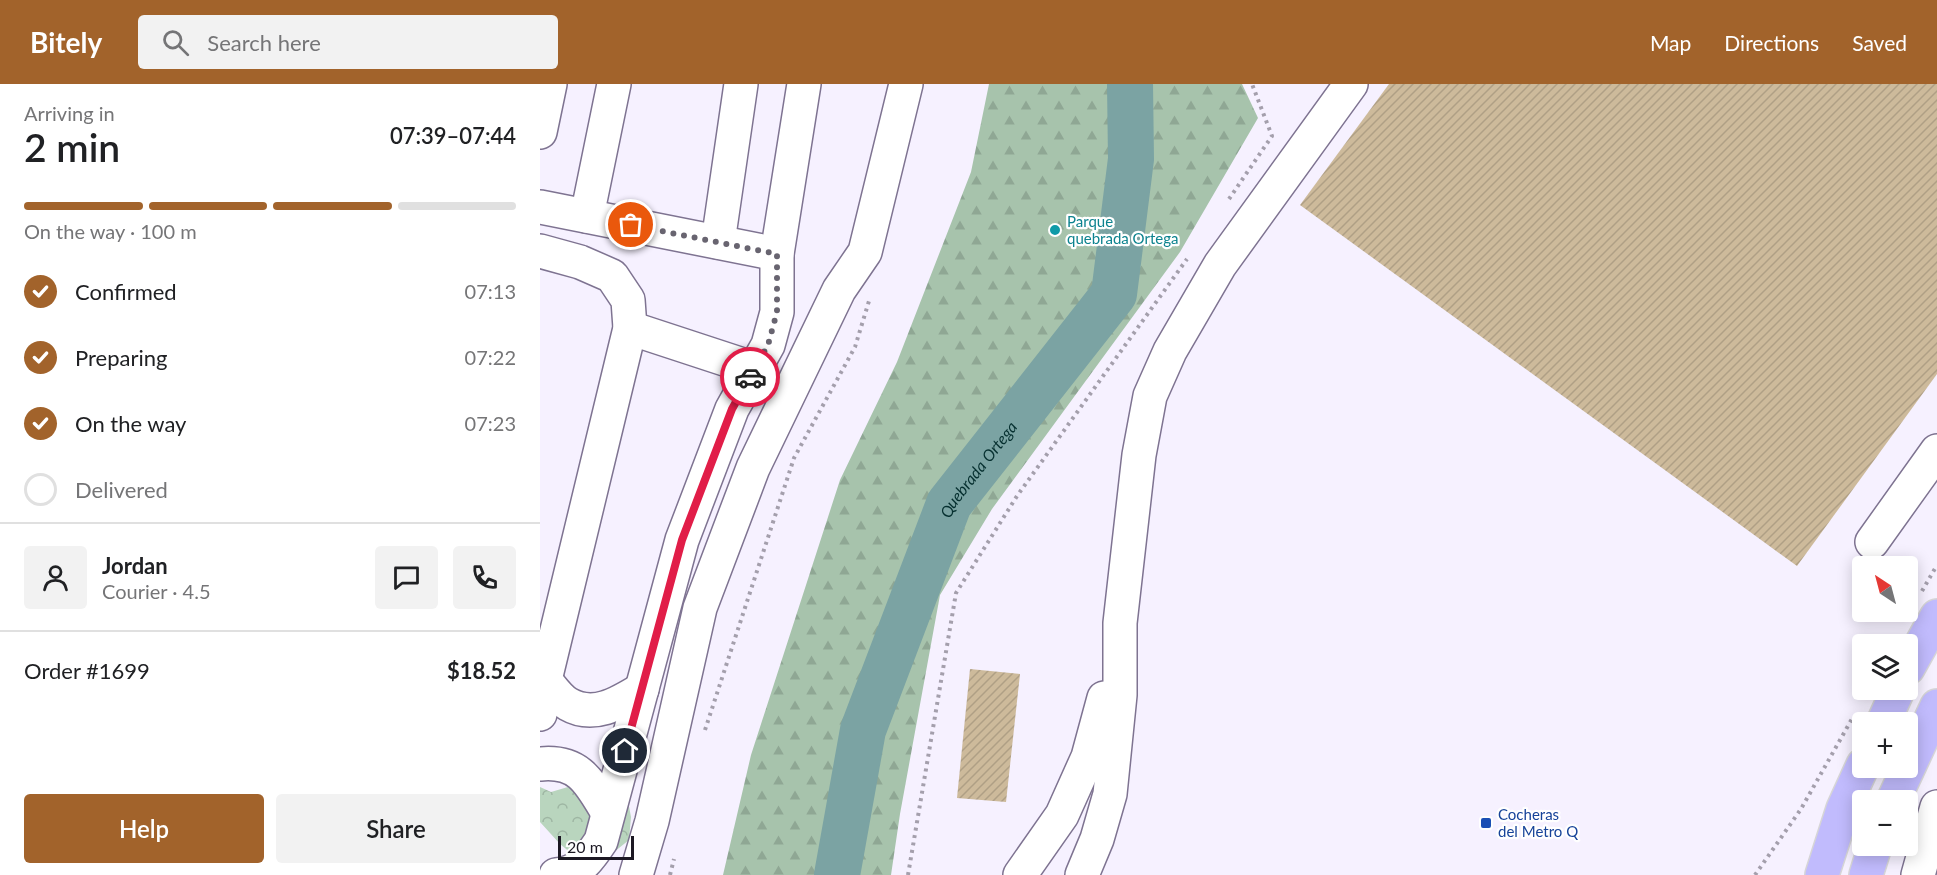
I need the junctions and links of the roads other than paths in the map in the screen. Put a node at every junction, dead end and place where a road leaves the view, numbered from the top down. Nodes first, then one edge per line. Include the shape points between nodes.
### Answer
1 (549, 84) edge
2 (614, 84) edge
3 (741, 84) edge
4 (804, 84) edge
5 (906, 84) edge
6 (1352, 84) edge
7 (540, 132) edge
8 (540, 207) edge
9 (587, 216) junction
10 (718, 242) junction
11 (540, 250) edge
12 (777, 254) junction
13 (630, 328) junction
14 (755, 369) junction
15 (1937, 451) edge
16 (1872, 542) dead end
17 (1937, 616) edge
18 (1120, 623) junction
19 (1918, 650) edge
20 (545, 680) junction
21 (642, 689) junction
22 (1887, 700) edge
23 (1937, 706) edge
24 (1873, 712) edge
25 (540, 714) edge
26 (540, 764) edge
27 (1857, 778) edge
28 (1898, 790) edge
29 (1937, 807) edge
30 (608, 813) junction
31 (1872, 856) edge
32 (556, 875) edge
33 (636, 875) edge
34 (1020, 875) edge
35 (1082, 875) edge
36 (1822, 875) edge
37 (1866, 875) edge
38 (1918, 875) edge

1 - 7 lane
2 - 9 lane
3 - 10 lane
4 - 12 lane
5 - 33 lane via 865,252 839,290 753,468 700,608
6 - 18 lane via 1220,265 1170,351 1150,396 1139,455
8 - 9 lane
9 - 10 lane
10 - 12 lane
11 - 13 lane via 612,276 628,300
12 - 14 lane via 777,312 768,345
13 - 14 lane
13 - 20 lane
14 - 21 lane via 732,409 682,540
15 - 16 lane
17 - 19 main road
18 - 34 lane via 1088,757 1062,815
18 - 35 lane via 1120,695 1110,794
20 - 21 lane via 567,703 587,711 613,706
20 - 25 lane
21 - 30 lane
22 - 24 main road
23 - 28 main road
26 - 30 lane via 556,762 574,768 593,788
27 - 36 main road
29 - 38 lane
30 - 32 lane via 601,841 585,864
31 - 37 main road

